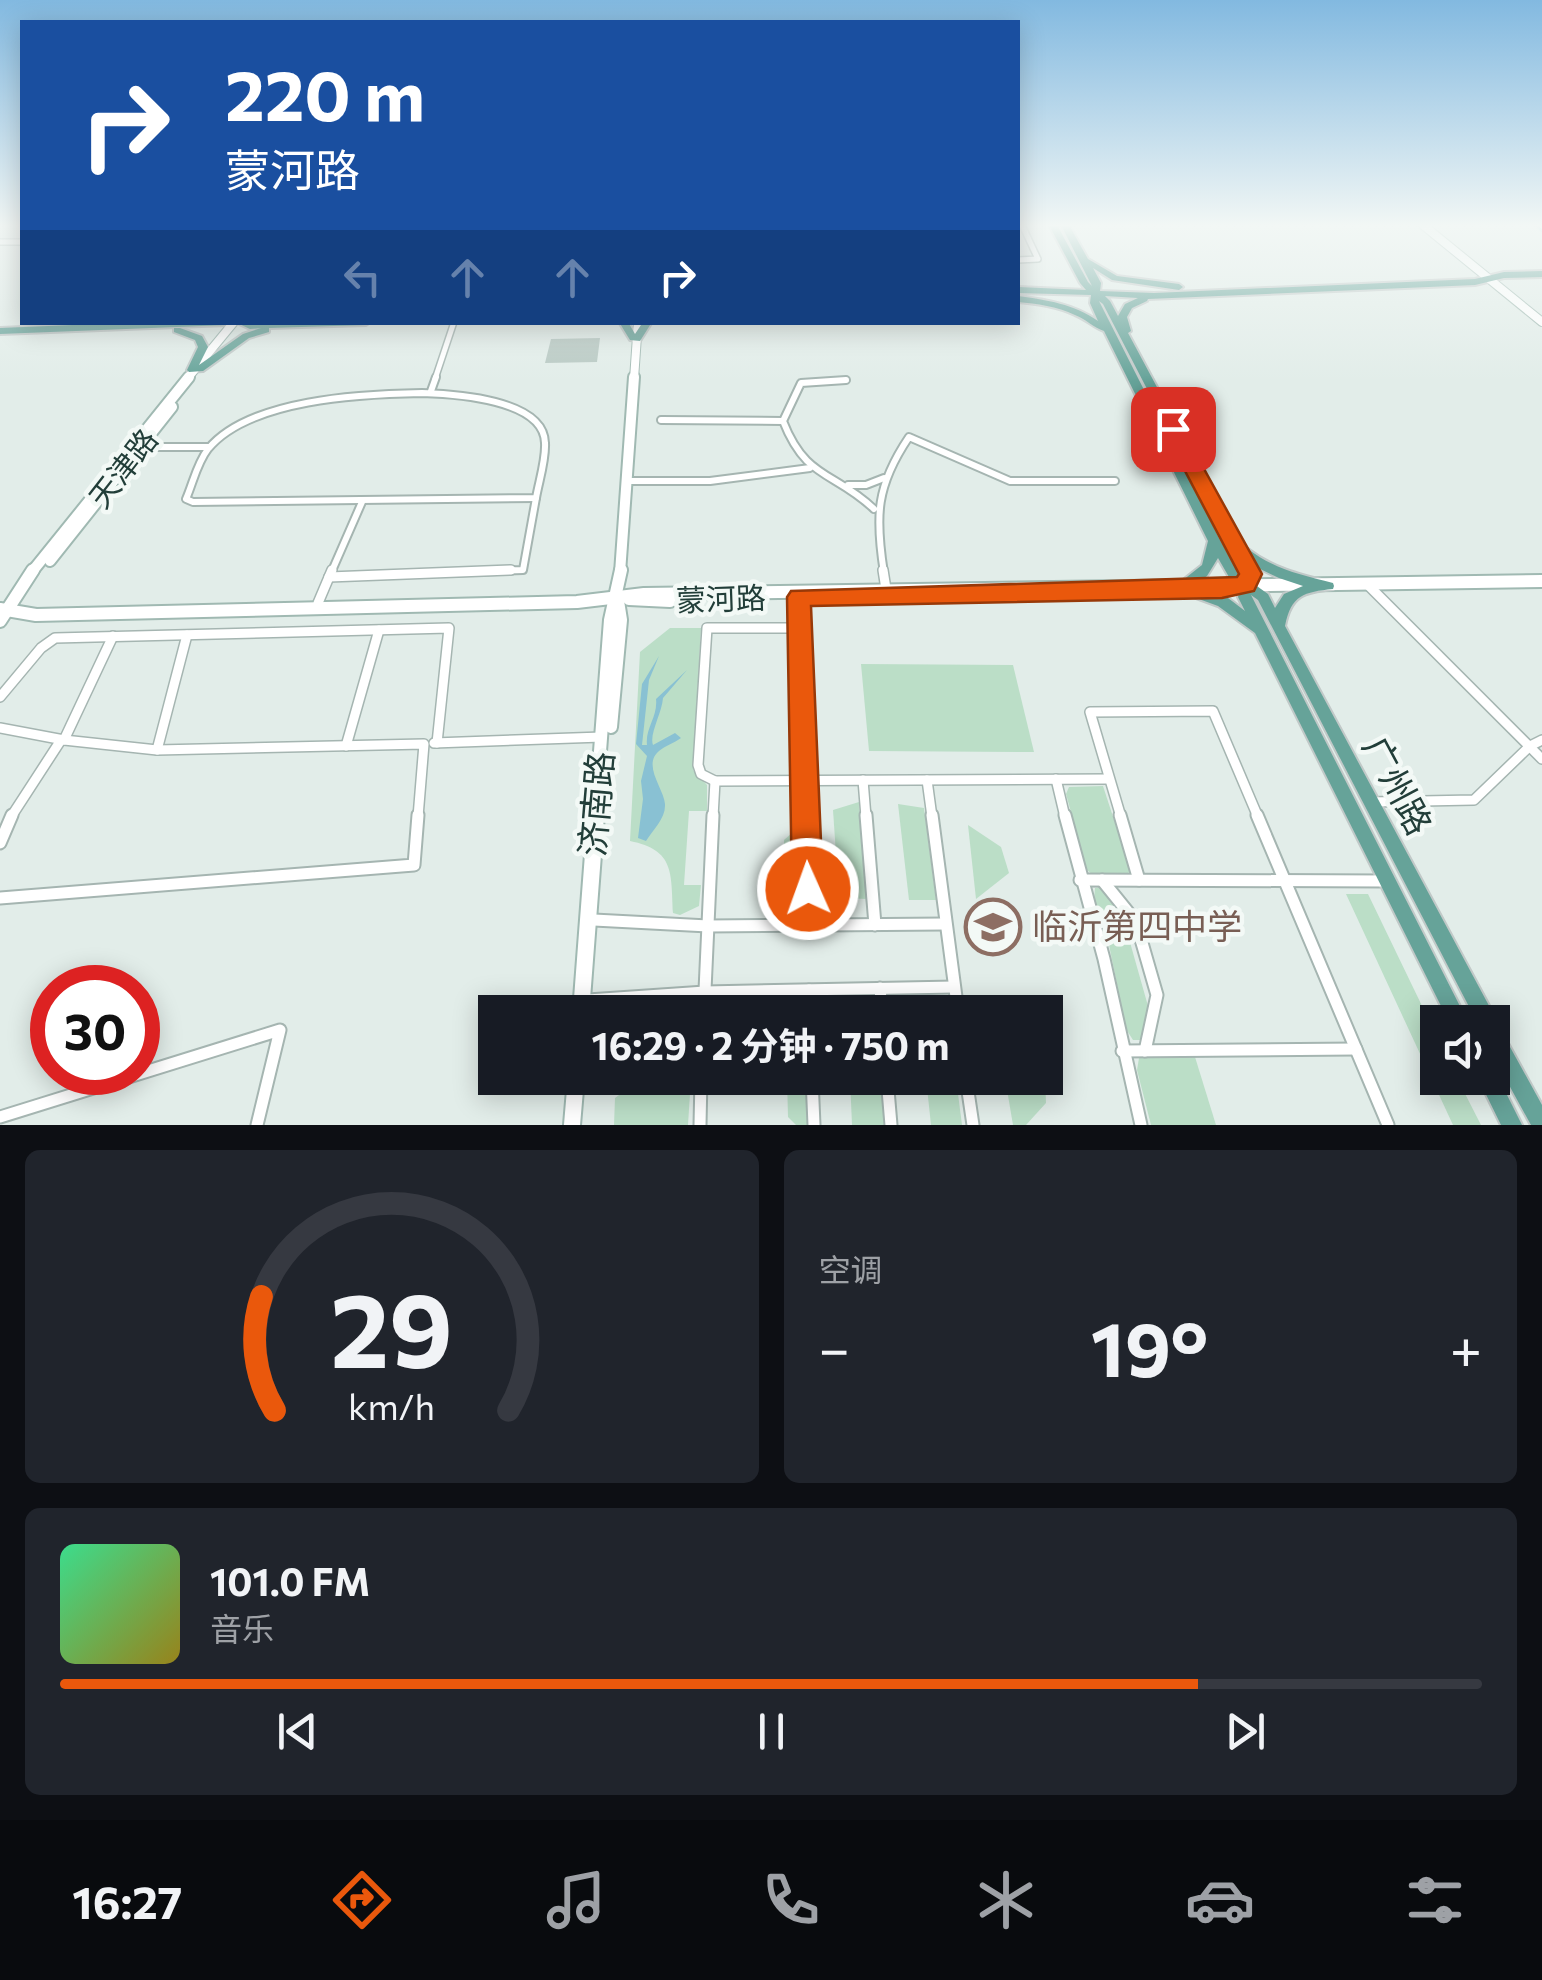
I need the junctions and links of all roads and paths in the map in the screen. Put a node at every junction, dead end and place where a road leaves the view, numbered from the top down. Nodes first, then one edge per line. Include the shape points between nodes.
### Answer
1 (1063, 278) edge
2 (1081, 278) edge
3 (1094, 278) edge
4 (1114, 278) edge
5 (1489, 278) junction
6 (1542, 278) edge
7 (1180, 287) junction
8 (1037, 290) junction
9 (1095, 292) junction
10 (1020, 295) edge
11 (1020, 296) edge
12 (1020, 296) edge
13 (1154, 296) junction
14 (1542, 323) edge
15 (178, 325) edge
16 (232, 325) edge
17 (294, 325) edge
18 (453, 325) edge
19 (625, 325) edge
20 (636, 325) edge
21 (646, 325) edge
22 (160, 326) junction
23 (0, 327) edge
24 (635, 339) junction
25 (1113, 343) junction
26 (1127, 344) junction
27 (196, 370) junction
28 (846, 380) dead end
29 (430, 391) junction
30 (662, 420) dead end
31 (783, 421) junction
32 (209, 447) junction
33 (142, 448) junction
34 (810, 468) junction
35 (884, 478) junction
36 (626, 480) junction
37 (1115, 481) dead end
38 (843, 486) junction
39 (536, 498) junction
40 (362, 502) junction
41 (875, 510) junction
42 (1214, 540) junction
43 (1234, 543) junction
44 (330, 577) junction
45 (1542, 581) edge
46 (1246, 585) junction
47 (1368, 585) junction
48 (1328, 586) junction
49 (1185, 587) junction
50 (886, 589) junction
51 (617, 597) junction
52 (799, 597) junction
53 (318, 603) junction
54 (1, 613) edge
55 (799, 628) junction
56 (1270, 628) junction
57 (379, 630) junction
58 (187, 634) junction
59 (113, 636) junction
60 (0, 697) edge
61 (0, 728) edge
62 (602, 736) junction
63 (62, 740) junction
64 (1542, 740) edge
65 (437, 743) junction
66 (424, 744) junction
67 (346, 746) junction
68 (1530, 746) junction
69 (157, 750) junction
70 (1542, 759) edge
71 (1056, 779) junction
72 (1109, 779) junction
73 (804, 780) junction
74 (864, 780) junction
75 (927, 780) junction
76 (715, 781) junction
77 (1368, 802) junction
78 (0, 843) edge
79 (1080, 880) junction
80 (1102, 880) junction
81 (1139, 880) junction
82 (1284, 880) junction
83 (1386, 882) junction
84 (0, 898) edge
85 (594, 920) junction
86 (945, 924) junction
87 (875, 925) junction
88 (708, 926) junction
89 (809, 926) junction
90 (954, 986) junction
91 (880, 988) junction
92 (809, 990) junction
93 (705, 992) junction
94 (586, 995) edge
95 (586, 995) edge
96 (682, 995) edge
97 (705, 995) edge
98 (809, 995) edge
99 (881, 995) edge
100 (955, 995) edge
101 (1450, 1005) edge
102 (1477, 1005) edge
103 (1356, 1049) junction
104 (1122, 1051) junction
105 (1145, 1051) junction
106 (1510, 1067) edge
107 (578, 1095) edge
108 (701, 1095) edge
109 (813, 1095) edge
110 (888, 1095) edge
111 (968, 1095) edge
112 (1497, 1095) edge
113 (0, 1117) edge
114 (257, 1125) edge
115 (576, 1125) edge
116 (700, 1125) edge
117 (814, 1125) edge
118 (891, 1125) edge
119 (972, 1125) edge
120 (1141, 1125) edge
121 (1388, 1125) edge
122 (1512, 1125) edge
123 (1542, 1125) edge

1 - 8 main road
2 - 9 main road, 广州路
3 - 9 main road, 广州路
4 - 7 main road
5 - 6 main road
5 - 7 main road
5 - 13 main road
5 - 14 street
7 - 9 main road
8 - 9 main road
8 - 10 main road
9 - 11 main road
9 - 13 main road
9 - 25 main road, 广州路
9 - 26 main road, 广州路
12 - 25 main road via 1090,317
13 - 26 main road via 1128,306 1122,317
15 - 22 main road
16 - 27 street, 天津路
17 - 27 main road via 246,336
18 - 29 street
19 - 24 main road
20 - 24 street, 济南路
21 - 24 main road
22 - 23 main road
22 - 27 main road via 199,338
24 - 36 street, 济南路
24 - 51 street, 济南路
25 - 42 main road, 广州路
26 - 43 main road, 广州路
27 - 33 street, 天津路
27 - 54 street, 天津路
28 - 31 street via 801,383
29 - 32 street via 351,394 262,418
29 - 39 street via 491,400 536,421 546,440
30 - 31 street
31 - 34 street via 799,460
32 - 33 street
32 - 40 street via 186,499 193,502
33 - 54 street, 天津路
34 - 36 street via 710,481
34 - 38 street
35 - 37 street via 909,436 1010,481
35 - 38 street
35 - 41 street
36 - 51 street, 济南路
38 - 41 street
39 - 40 street
39 - 44 street via 523,570
40 - 44 street
41 - 50 street
42 - 46 main road, 广州路
42 - 49 main road via 1207,571
43 - 46 main road, 广州路 via 1250,574
43 - 48 main road via 1267,570
44 - 53 street
45 - 47 street, 蒙河路
46 - 48 street, 蒙河路
46 - 49 street, 蒙河路
46 - 56 main road, 广州路 via 1244,598
47 - 48 street, 蒙河路
47 - 68 street
48 - 56 main road via 1295,590
49 - 50 street, 蒙河路
49 - 52 street, 蒙河路
49 - 56 main road
50 - 51 street, 蒙河路
51 - 52 street, 蒙河路
51 - 53 street, 蒙河路
51 - 54 street, 蒙河路
51 - 62 street, 济南路
51 - 85 street, 济南路
52 - 55 street
53 - 54 street, 蒙河路
55 - 73 street
55 - 76 street via 708,628 698,766
56 - 77 main road, 广州路
56 - 83 main road, 广州路
57 - 58 street
57 - 65 street via 449,628
57 - 67 street
58 - 59 street
58 - 69 street
59 - 60 street via 55,638
59 - 63 street
61 - 63 street
62 - 65 street
62 - 94 street, 济南路
63 - 69 street
63 - 78 street via 18,802
64 - 68 street
65 - 66 street
66 - 67 street
66 - 84 street via 414,865
67 - 69 street
68 - 70 street
68 - 77 street via 1474,800
71 - 72 street
71 - 75 street
71 - 79 street
72 - 81 street
72 - 82 street via 1090,712 1213,712
73 - 74 street
73 - 76 street
73 - 89 street
74 - 75 street
74 - 87 street
75 - 86 street
76 - 88 street
77 - 102 main road, 广州路
79 - 80 street
79 - 104 street
80 - 81 street
80 - 105 street via 1136,922 1156,995
81 - 82 street
82 - 83 street
82 - 103 street
83 - 101 main road, 广州路
85 - 88 street
85 - 95 street, 济南路
86 - 87 street
86 - 90 street
87 - 89 street
88 - 89 street
88 - 93 street
90 - 91 street
90 - 100 street
91 - 92 street
91 - 99 street
92 - 93 street
92 - 98 street
93 - 96 street
93 - 97 street
103 - 105 street
103 - 121 street
104 - 105 street
104 - 120 street
106 - 123 main road
107 - 115 street
108 - 116 street
109 - 117 street
110 - 118 street
111 - 119 street
112 - 122 main road
113 - 114 street via 280,1030

